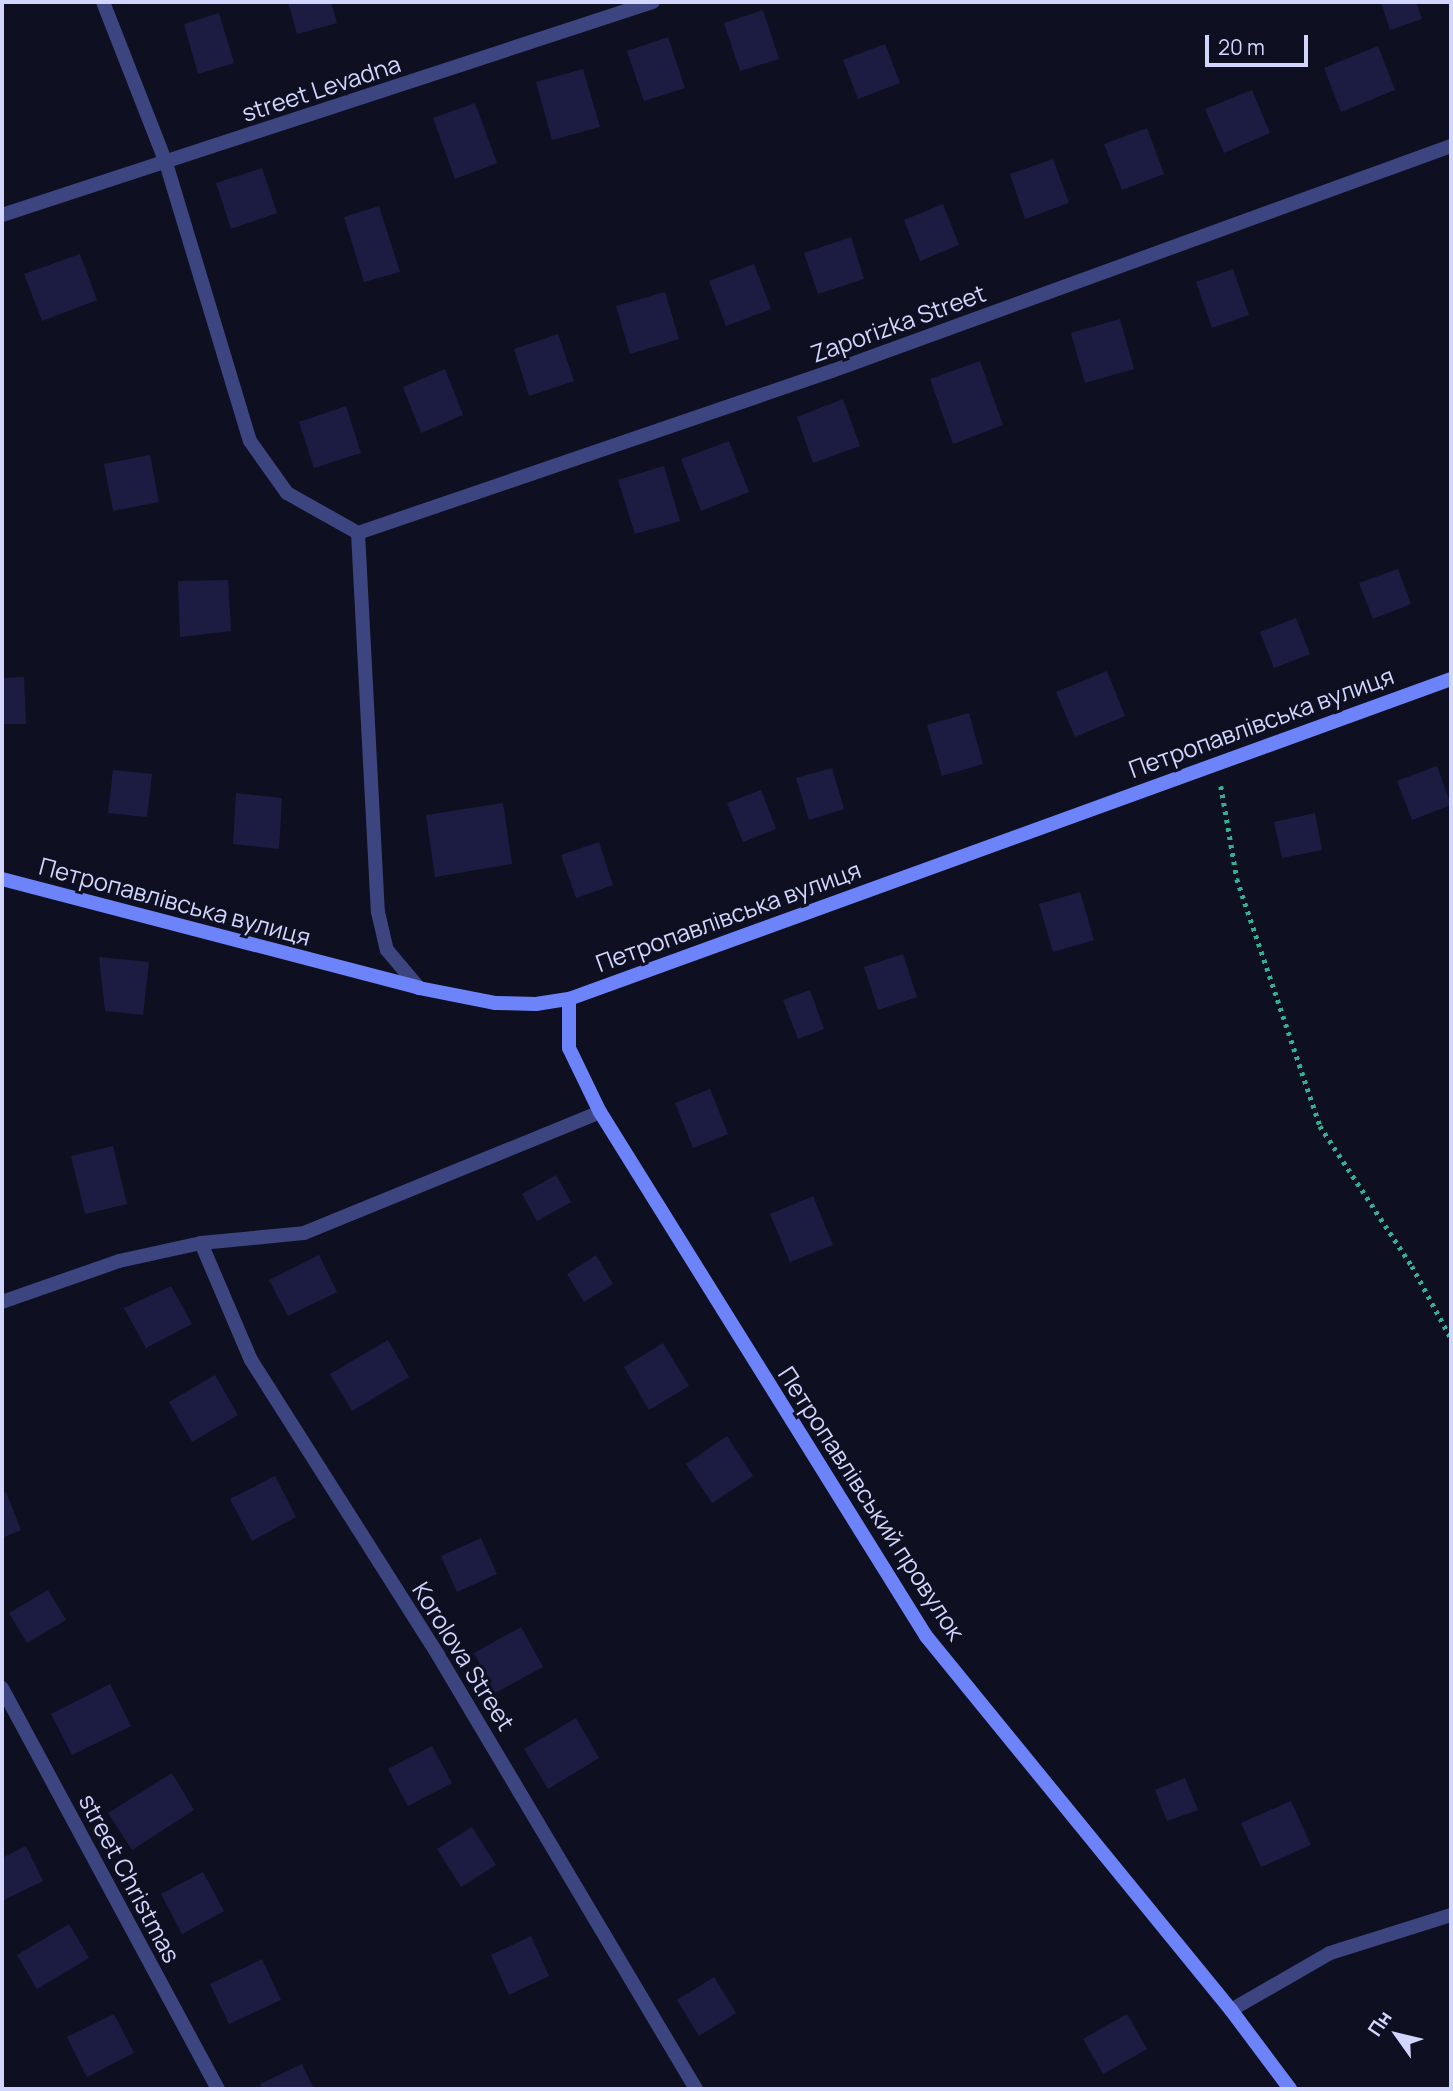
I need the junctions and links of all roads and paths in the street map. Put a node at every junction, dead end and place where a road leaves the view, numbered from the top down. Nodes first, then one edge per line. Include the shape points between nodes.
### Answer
1 (103, 2) edge
2 (653, 2) edge
3 (1451, 146) edge
4 (166, 163) junction
5 (2, 215) edge
6 (358, 533) junction
7 (1451, 679) edge
8 (1222, 759) junction
9 (2, 879) edge
10 (419, 988) junction
11 (569, 999) junction
12 (600, 1112) junction
13 (201, 1243) junction
14 (2, 1302) edge
15 (1451, 1338) edge
16 (2, 1688) edge
17 (1451, 1915) edge
18 (1231, 2010) junction
19 (218, 2089) edge
20 (696, 2089) edge
21 (1290, 2089) edge

1 - 4 street
2 - 4 street, street Levadna
3 - 6 street, Zaporizka Street via 832,371
4 - 5 street, street Levadna
4 - 6 street via 250,441 287,493
6 - 10 street via 378,912 387,950
7 - 8 street, Петропавлівська вулиця
8 - 11 street, Петропавлівська вулиця
8 - 15 path via 1221,786 1237,879 1320,1126 1412,1266
9 - 10 street, Петропавлівська вулиця
10 - 11 street, Петропавлівська вулиця via 495,1003
11 - 12 street, Петропавлівський провулок via 569,1048
12 - 13 street via 304,1233
12 - 18 street, Петропавлівський провулок via 926,1636
13 - 14 street via 119,1261
13 - 20 street, Korolova Street via 251,1360 438,1656
16 - 19 street, street Christmas
17 - 18 street via 1329,1953
18 - 21 street, Петропавлівський провулок

